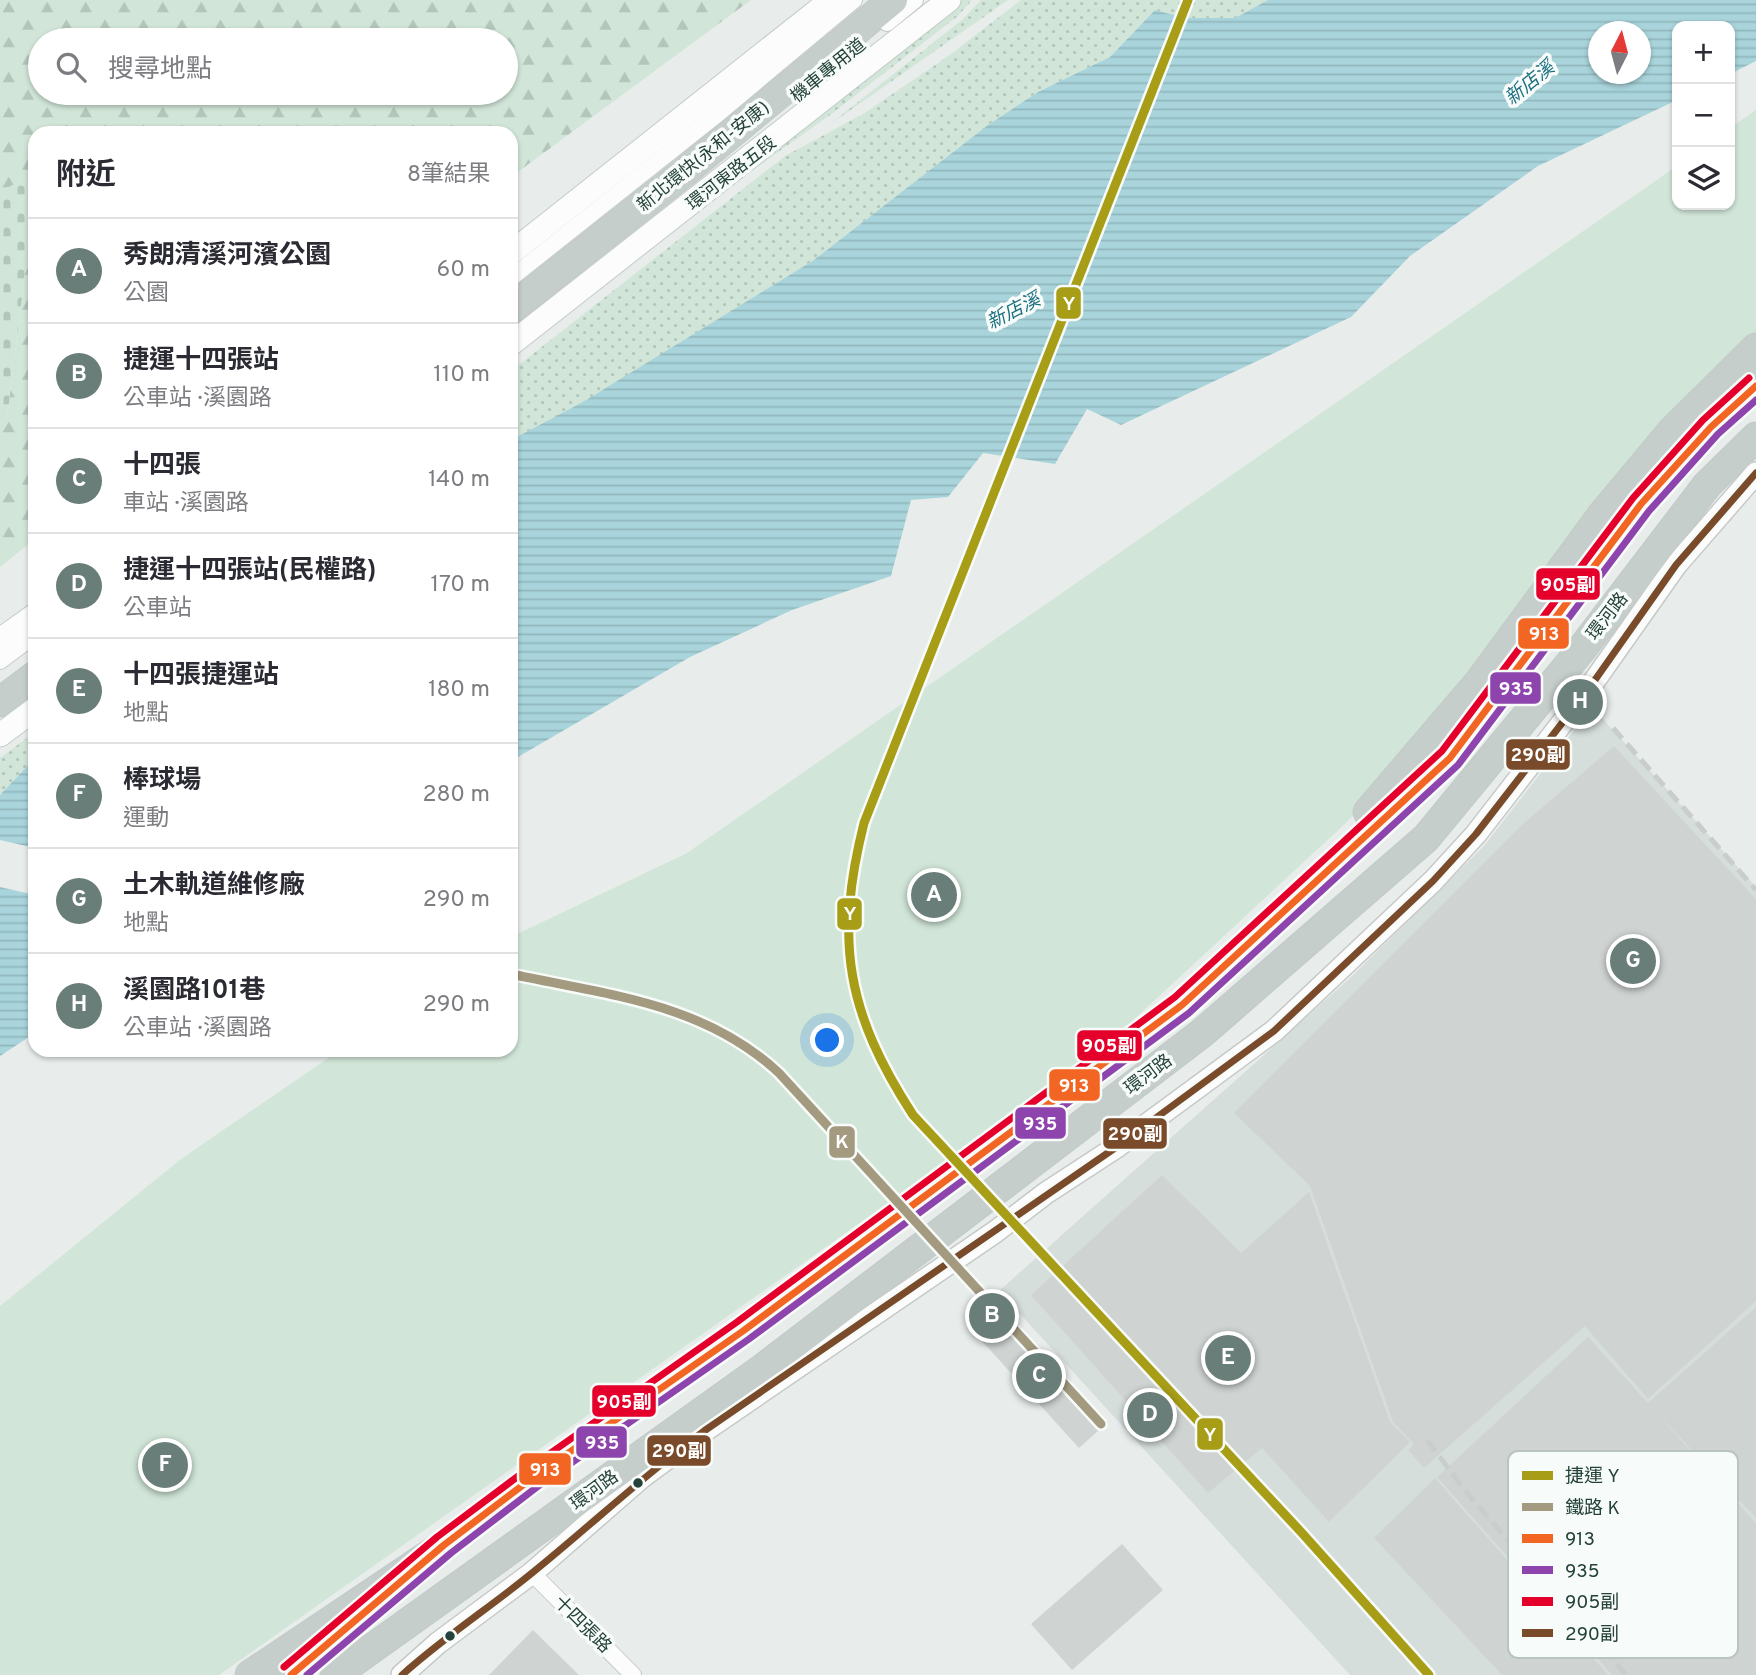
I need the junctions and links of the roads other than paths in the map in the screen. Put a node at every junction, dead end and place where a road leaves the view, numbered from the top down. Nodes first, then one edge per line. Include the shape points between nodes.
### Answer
1 (831, 0) edge
2 (853, 0) edge
3 (875, 0) edge
4 (893, 0) edge
5 (915, 0) edge
6 (949, 0) edge
7 (518, 247) edge
8 (518, 272) edge
9 (518, 289) edge
10 (518, 303) edge
11 (518, 319) edge
12 (518, 339) edge
13 (1756, 348) edge
14 (1756, 386) edge
15 (1756, 436) edge
16 (1756, 473) edge
17 (28, 620) edge
18 (0, 640) edge
19 (28, 640) edge
20 (0, 660) edge
21 (28, 664) edge
22 (28, 681) edge
23 (0, 684) edge
24 (28, 695) edge
25 (0, 702) edge
26 (28, 714) edge
27 (0, 716) edge
28 (0, 735) edge
29 (1275, 919) junction
30 (444, 1545) junction
31 (532, 1573) junction
32 (398, 1628) junction
33 (250, 1675) edge
34 (291, 1675) edge
35 (326, 1675) edge
36 (335, 1675) edge
37 (402, 1675) edge
38 (633, 1675) edge

1 - 7 main road
2 - 8 street, 機車專用道
3 - 9 highway, 新北環快(永和-安康)
4 - 10 highway, 新北環快(永和-安康)
5 - 11 street, 機車專用道
6 - 12 main road, 環河東路五段
13 - 29 highway via 1673,430 1447,722
14 - 29 highway, 環河路 via 1642,504 1450,758
15 - 32 highway, 環河路 via 1707,485 1581,650 1416,847 1202,1033 762,1369
16 - 31 street via 1676,565 1549,742 1476,834 1433,881 1274,1031 1115,1149 704,1431 642,1477
17 - 18 main road
19 - 20 street
21 - 23 highway
22 - 25 highway
24 - 27 street
26 - 28 main road
29 - 30 highway, 環河路 via 1182,1005 743,1331
30 - 33 highway, 環河路
30 - 34 highway
31 - 37 street
31 - 38 street, 十四張路
32 - 35 highway
32 - 36 highway, 環河路

